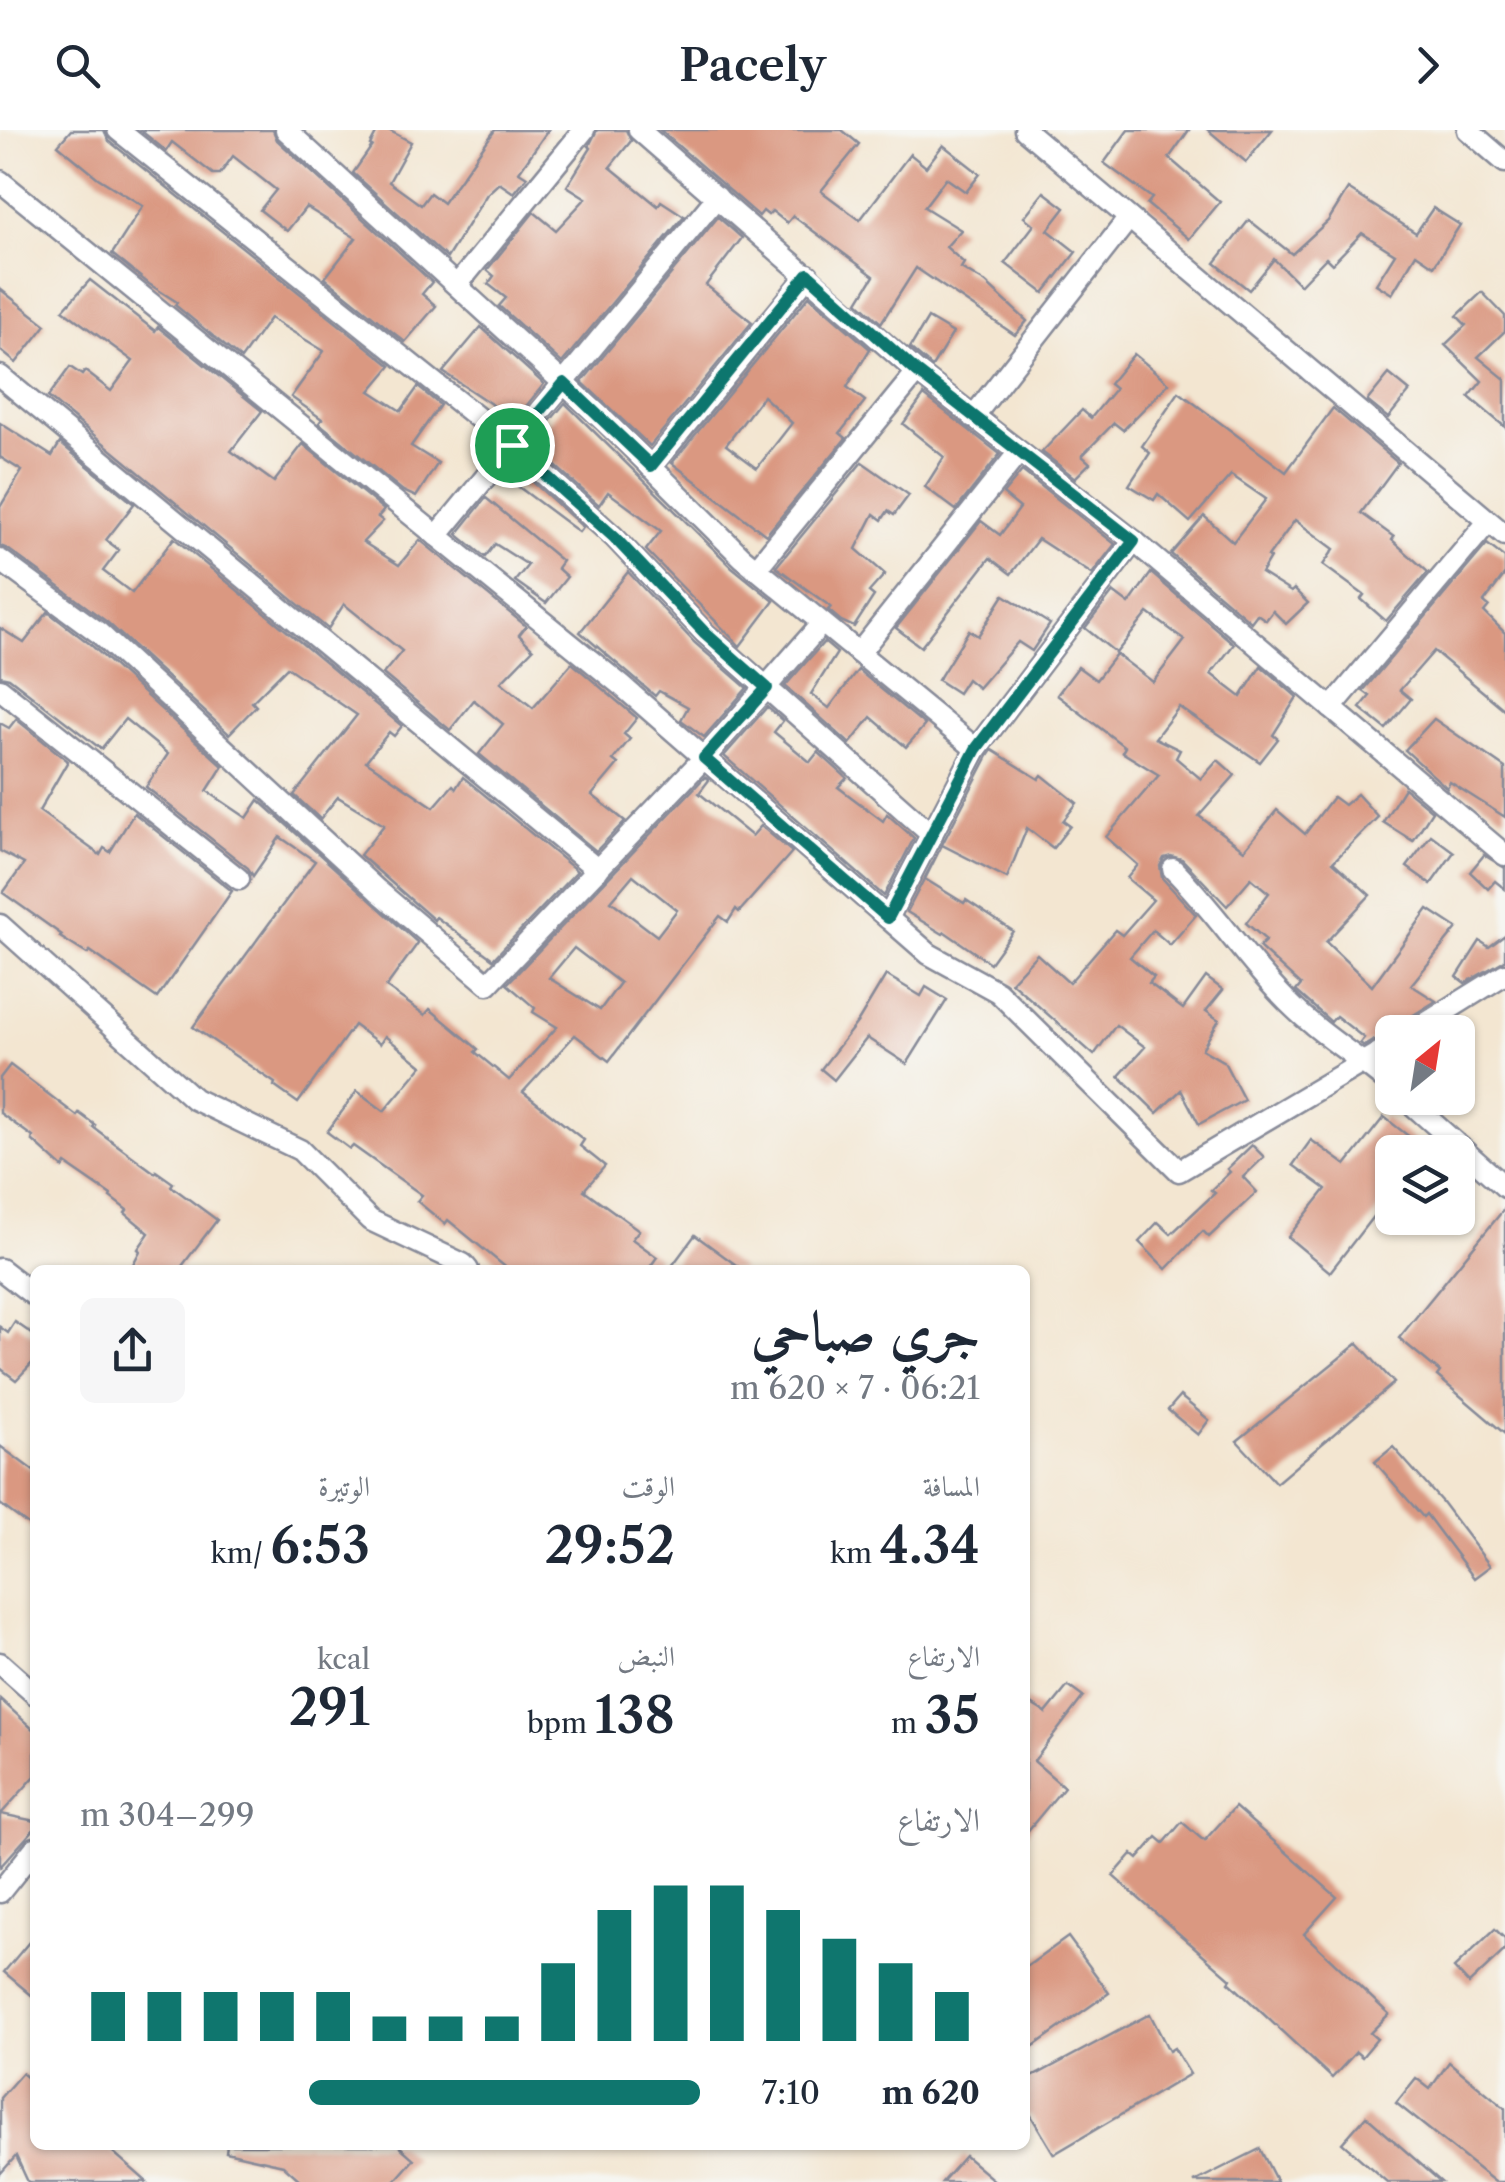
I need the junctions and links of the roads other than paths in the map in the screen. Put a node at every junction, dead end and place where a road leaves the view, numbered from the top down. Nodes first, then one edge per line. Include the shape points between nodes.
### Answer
1 (118, 130) edge
2 (584, 130) edge
3 (639, 130) edge
4 (1025, 130) edge
5 (1468, 130) edge
6 (299, 134) edge
7 (1505, 162) edge
8 (0, 181) edge
9 (717, 197) junction
10 (1129, 218) junction
11 (808, 274) junction
12 (457, 285) junction
13 (917, 372) junction
14 (0, 376) edge
15 (564, 383) junction
16 (973, 417) junction
17 (512, 445) junction
18 (1019, 452) junction
19 (651, 466) junction
20 (1497, 529) edge
21 (437, 536) junction
22 (1134, 541) junction
23 (0, 560) edge
24 (756, 569) junction
25 (822, 622) junction
26 (859, 654) junction
27 (767, 688) junction
28 (0, 689) edge
29 (1331, 708) junction
30 (976, 749) junction
31 (704, 758) junction
32 (932, 835) junction
33 (1505, 854) edge
34 (598, 870) junction
35 (1173, 870) dead end
36 (239, 879) dead end
37 (888, 918) junction
38 (0, 925) edge
39 (1505, 974) edge
40 (1439, 1015) edge
41 (1375, 1056) edge
42 (1365, 1062) junction
43 (1375, 1071) edge
44 (1424, 1115) edge
45 (1505, 1187) edge
46 (464, 1265) edge
47 (0, 1269) edge
48 (30, 1292) edge
49 (0, 1663) edge
50 (30, 1690) edge
51 (30, 1854) edge
52 (0, 1892) edge

1 - 17 street
2 - 12 street
3 - 9 street
4 - 10 street
5 - 7 street
6 - 12 street
8 - 21 street
9 - 11 street
9 - 15 street
10 - 16 street
10 - 20 street
11 - 13 street
11 - 19 street
12 - 15 street
13 - 16 street
13 - 24 street
14 - 34 street
15 - 17 street
15 - 19 street
16 - 18 street
17 - 21 street
17 - 27 street
18 - 22 street
18 - 26 street
19 - 24 street
20 - 29 street
21 - 31 street
22 - 29 street
22 - 30 street
23 - 34 street via 100,632 488,984
24 - 25 street
25 - 26 street
25 - 27 street
26 - 30 street
27 - 31 street
27 - 32 street
28 - 36 street
29 - 33 street
30 - 32 street
31 - 34 street
31 - 37 street
32 - 37 street
35 - 42 street via 1297,1012
37 - 42 street via 930,954 998,992 1179,1171
38 - 46 street via 194,1099 300,1150 370,1220
39 - 40 street
41 - 42 street
42 - 43 street
44 - 45 street
47 - 48 street
49 - 50 street
51 - 52 street

